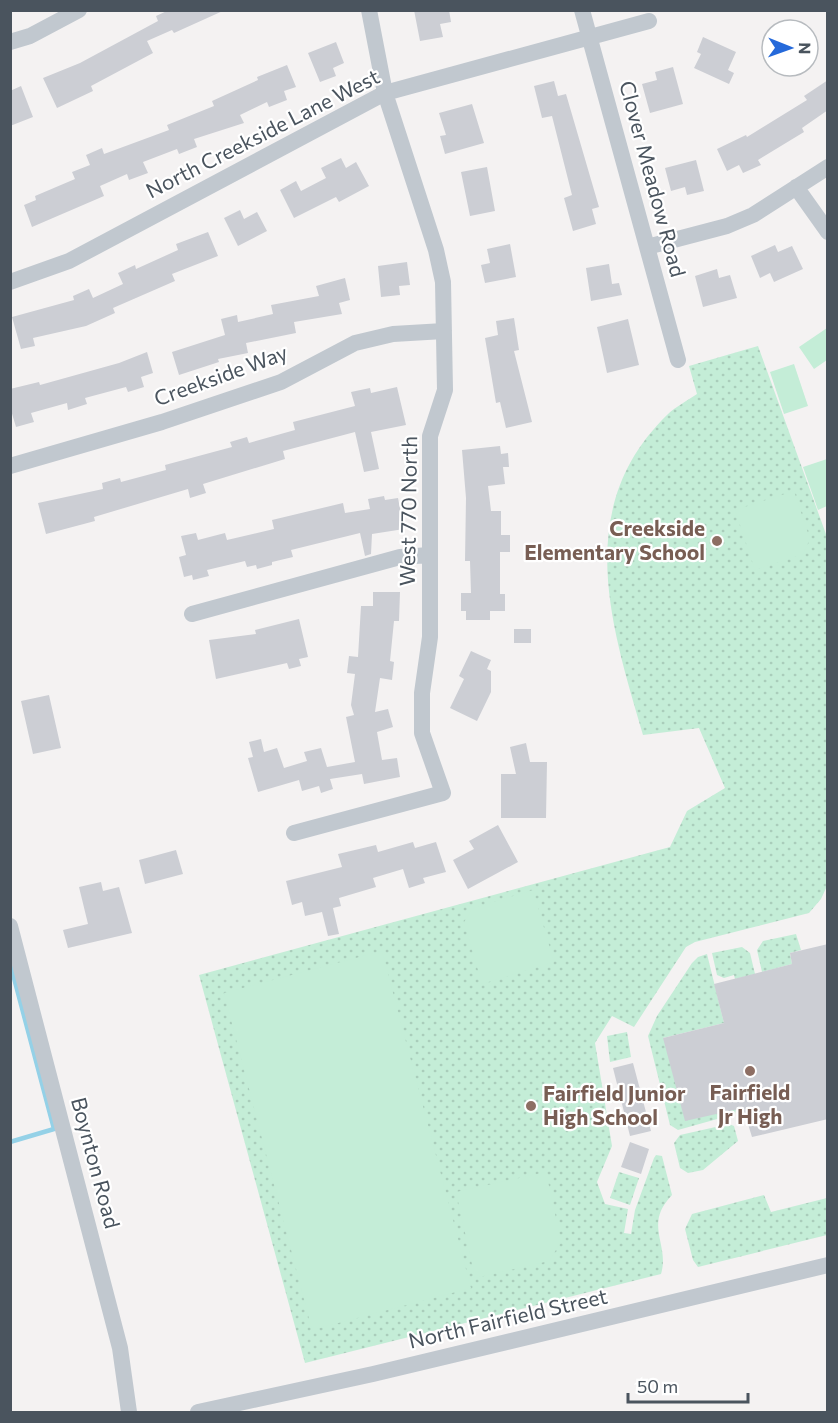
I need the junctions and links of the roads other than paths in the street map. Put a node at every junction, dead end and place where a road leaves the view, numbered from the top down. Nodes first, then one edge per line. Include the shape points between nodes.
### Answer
1 (79, 10) edge
2 (369, 10) edge
3 (582, 10) edge
4 (650, 21) dead end
5 (590, 37) junction
6 (10, 42) edge
7 (385, 93) junction
8 (828, 167) edge
9 (796, 188) junction
10 (828, 232) edge
11 (647, 247) junction
12 (10, 282) edge
13 (444, 331) junction
14 (678, 360) dead end
15 (10, 466) edge
16 (430, 555) junction
17 (192, 614) dead end
18 (294, 833) dead end
19 (10, 926) edge
20 (828, 1265) edge
21 (129, 1413) edge
22 (198, 1413) edge

1 - 6 street
2 - 7 street, West 770 North
3 - 5 street, Clover Meadow Road
4 - 5 street, North Creekside Lane West
5 - 7 street, North Creekside Lane West
5 - 11 street, Clover Meadow Road
7 - 12 street, North Creekside Lane West via 69,261
7 - 13 street, West 770 North via 436,250 443,282
8 - 9 street
9 - 10 street
9 - 11 street via 727,226
11 - 14 street, Clover Meadow Road
13 - 15 street, Creekside Way via 393,334 355,343 281,382
13 - 16 street, West 770 North via 446,390 429,436
16 - 17 street via 400,557
16 - 18 street, West 770 North via 430,637 422,693 422,733 443,793
19 - 21 street, Boynton Road via 120,1348
20 - 22 street, North Fairfield Street

